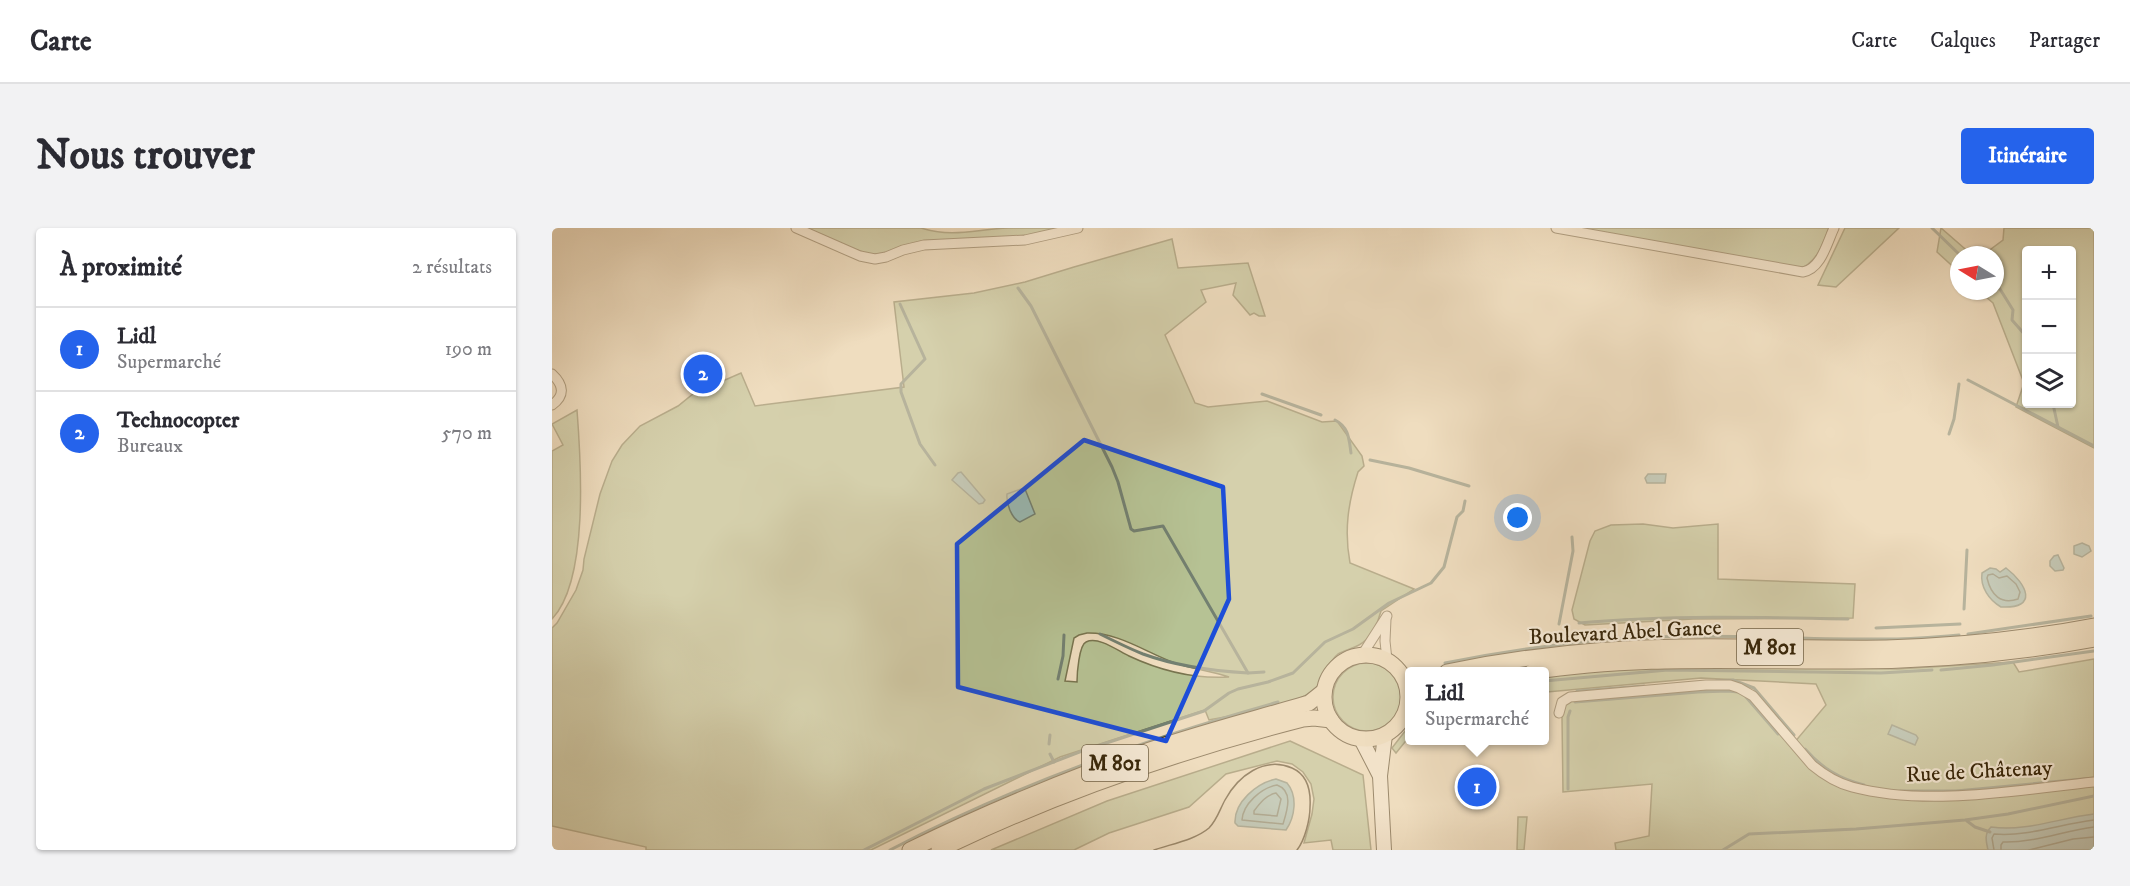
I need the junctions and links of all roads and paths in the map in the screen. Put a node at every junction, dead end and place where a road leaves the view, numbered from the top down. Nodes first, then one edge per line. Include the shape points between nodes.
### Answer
1 (796, 228) edge
2 (1078, 228) edge
3 (1556, 228) edge
4 (1834, 228) edge
5 (552, 374) edge
6 (552, 405) edge
7 (2094, 626) edge
8 (2094, 639) edge
9 (1362, 654) junction
10 (1387, 660) junction
11 (1478, 667) edge
12 (1549, 670) edge
13 (1405, 675) edge
14 (1324, 691) junction
15 (1405, 710) edge
16 (1559, 713) dead end
17 (1331, 720) junction
18 (1385, 735) junction
19 (1361, 739) junction
20 (1380, 776) junction
21 (2094, 782) edge
22 (910, 850) edge
23 (939, 850) edge
24 (1384, 850) edge

1 - 2 street via 875,259 924,245 1025,240
3 - 4 street via 1803,272 1820,260
5 - 6 street via 562,390 561,397
7 - 11 main road, Boulevard Abel Gance / M 801 via 2005,640 1929,646 1679,646 1553,655
8 - 12 main road, Boulevard Abel Gance / M 801 via 1930,659 1652,660
9 - 10 main road
9 - 10 street via 1387,616
9 - 14 main road, M 801 via 1335,668
10 - 13 main road
14 - 17 main road
14 - 22 main road, M 801 via 1304,705 1124,759
15 - 18 main road via 1400,722
16 - 21 street, Rue de Châtenay via 1564,699 1574,696 1730,686 1753,696 1812,765 1851,787 1934,796
17 - 19 main road via 1343,732
17 - 23 main road, M 801 via 1303,719 1159,761 1054,800
18 - 19 main road
18 - 20 main road
19 - 20 main road
20 - 24 main road

